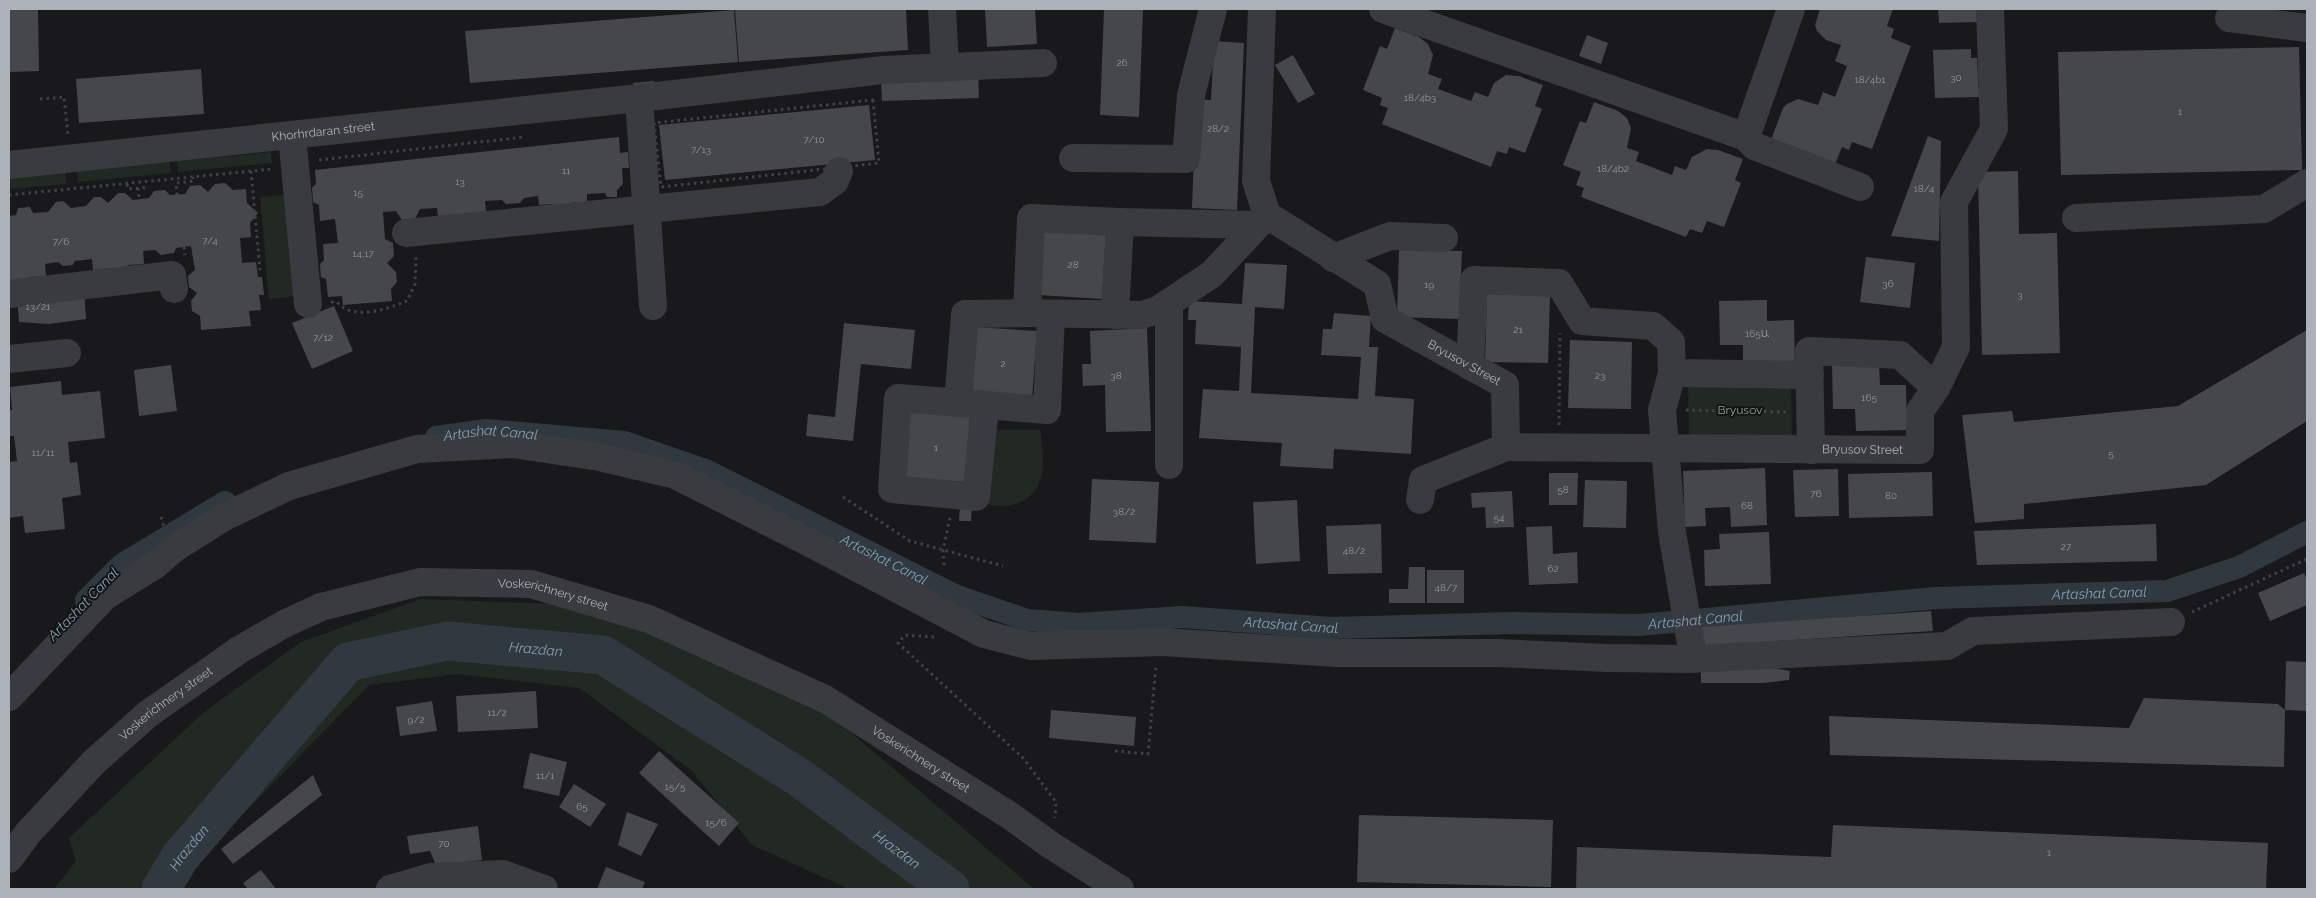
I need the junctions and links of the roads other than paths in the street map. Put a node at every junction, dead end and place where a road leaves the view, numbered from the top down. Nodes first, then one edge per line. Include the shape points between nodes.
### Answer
1 (942, 9) edge
2 (1213, 9) edge
3 (1262, 9) edge
4 (1383, 9) edge
5 (1791, 9) edge
6 (1990, 9) edge
7 (1413, 14) edge
8 (2229, 18) dead end
9 (2307, 28) edge
10 (1043, 63) dead end
11 (945, 67) junction
12 (639, 98) junction
13 (292, 135) junction
14 (1746, 137) junction
15 (1073, 158) dead end
16 (9, 165) edge
17 (839, 171) dead end
18 (2307, 184) edge
19 (1860, 188) dead end
20 (647, 209) junction
21 (2076, 218) dead end
22 (1262, 220) junction
23 (1120, 222) junction
24 (411, 232) road end
25 (1444, 238) dead end
26 (1333, 258) junction
27 (174, 289) dead end
28 (9, 294) edge
29 (1169, 303) junction
30 (308, 304) road end
31 (653, 306) dead end
32 (1039, 313) junction
33 (1115, 315) junction
34 (67, 353) dead end
35 (9, 359) edge
36 (1470, 366) junction
37 (1672, 373) junction
38 (1810, 375) junction
39 (1936, 388) junction
40 (958, 403) junction
41 (985, 406) junction
42 (1506, 448) junction
43 (1667, 448) junction
44 (1811, 450) junction
45 (1169, 464) dead end
46 (1420, 500) dead end
47 (2171, 622) road end
48 (1691, 652) junction
49 (9, 697) edge
50 (9, 859) edge
51 (390, 889) edge
52 (544, 889) edge
53 (1120, 889) edge

1 - 11 street
2 - 15 street via 1191,96 1186,159
3 - 22 street via 1256,181
4 - 7 street
5 - 14 street
6 - 39 street via 1994,128 1954,202 1956,347
7 - 14 street
8 - 9 street
10 - 11 street, Khorhrdaran street
11 - 12 street, Khorhrdaran street via 883,70
12 - 13 street, Khorhrdaran street
12 - 20 street
13 - 16 street, Khorhrdaran street
13 - 30 street
14 - 19 street via 1754,146
17 - 20 street via 835,180 820,192
18 - 21 street via 2264,209
20 - 24 street
20 - 31 street
22 - 23 street
22 - 26 street, Bryusov Street
22 - 29 street via 1212,274
23 - 32 street via 1032,218
23 - 33 street
25 - 26 street via 1390,236
26 - 36 street, Bryusov Street via 1377,284 1385,319
27 - 28 street via 172,275
29 - 33 street via 1142,315
29 - 45 street
32 - 33 street
32 - 40 street via 964,314
32 - 41 street via 1047,410
34 - 35 street
36 - 37 street via 1474,280 1559,283 1582,321 1653,326 1671,342
36 - 42 street, Bryusov Street via 1505,385
37 - 38 street
37 - 43 street via 1662,410
38 - 39 street via 1809,351 1900,355
38 - 44 street
39 - 44 street, Bryusov Street via 1920,411 1920,450
40 - 41 street
40 - 41 street via 898,398 892,490 976,497
42 - 43 street, Bryusov Street
42 - 46 street via 1423,480
43 - 44 street, Bryusov Street
43 - 48 street via 1672,532
47 - 48 street via 1973,631 1947,646
48 - 49 street via 1608,658 1336,653 1163,642 1032,646 984,634 675,475 599,457 513,444 417,449 288,486 226,516 105,596
50 - 53 street, Voskerichnery street via 28,833 94,762 148,714 238,650 284,624 321,607 420,582 531,584 649,619 825,699
51 - 52 street via 431,877 504,874

